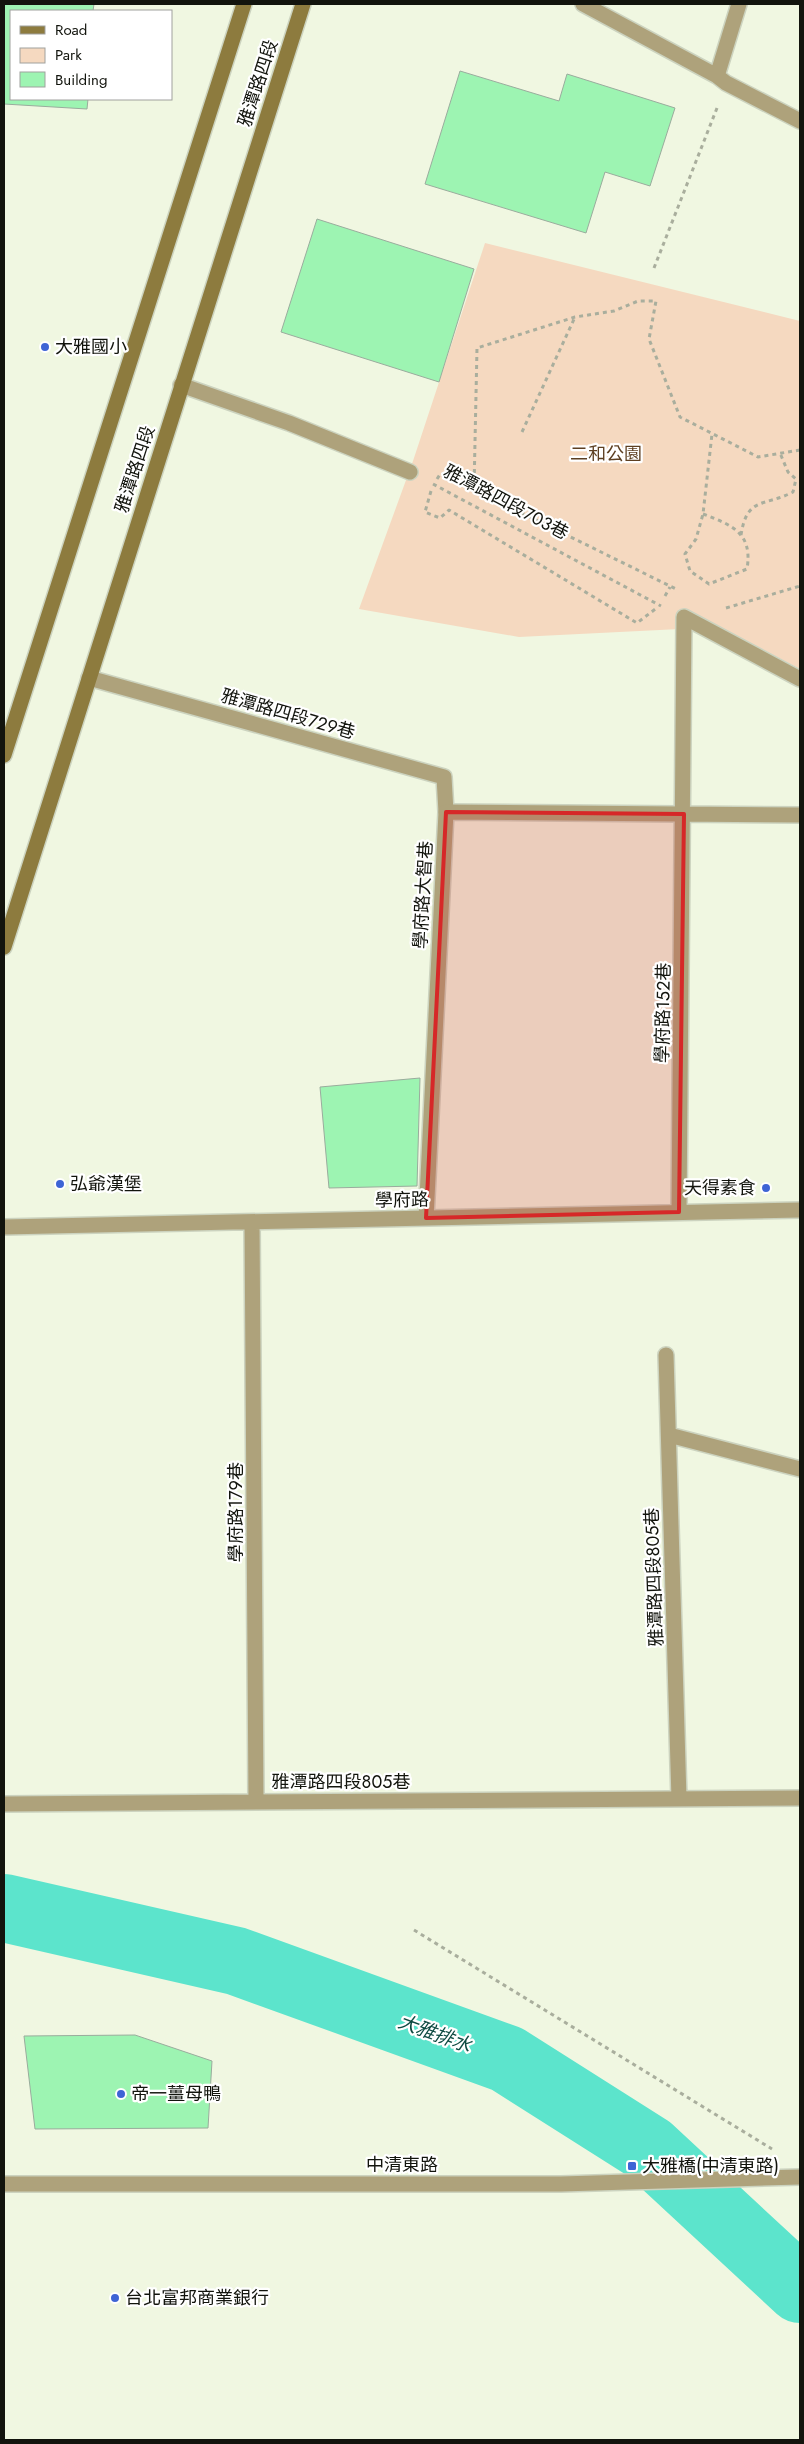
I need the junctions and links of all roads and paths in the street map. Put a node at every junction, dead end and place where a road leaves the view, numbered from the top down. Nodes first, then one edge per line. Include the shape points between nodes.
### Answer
1 (244, 4) edge
2 (303, 4) edge
3 (583, 4) edge
4 (739, 4) edge
5 (722, 79) junction
6 (800, 121) edge
7 (654, 268) dead end
8 (575, 317) junction
9 (181, 385) junction
10 (522, 432) dead end
11 (712, 434) junction
12 (800, 450) edge
13 (780, 454) junction
14 (410, 472) joint
15 (433, 484) junction
16 (474, 489) junction
17 (703, 514) junction
18 (741, 535) junction
19 (800, 586) edge
20 (670, 587) junction
21 (686, 594) dead end
22 (660, 605) junction
23 (718, 610) dead end
24 (684, 617) junction
25 (89, 678) junction
26 (800, 679) edge
27 (4, 755) edge
28 (446, 812) junction
29 (684, 814) junction
30 (800, 815) edge
31 (4, 946) edge
32 (800, 1210) edge
33 (679, 1212) junction
34 (426, 1218) junction
35 (252, 1222) junction
36 (4, 1227) edge
37 (666, 1355) dead end
38 (668, 1435) junction
39 (800, 1469) edge
40 (800, 1798) edge
41 (679, 1799) junction
42 (256, 1802) junction
43 (4, 1804) edge
44 (414, 1930) dead end
45 (775, 2151) dead end
46 (800, 2177) edge
47 (4, 2184) edge

1 - 27 street
2 - 9 street, 雅潭路四段
3 - 5 street
4 - 5 street
5 - 6 street
5 - 7 path
8 - 10 path
8 - 11 path via 614,311 638,301 656,301 648,339 680,417
8 - 16 path via 478,348
9 - 14 street via 289,423
9 - 25 street, 雅潭路四段
11 - 13 path via 758,457
11 - 17 path
12 - 13 path
13 - 18 path via 788,472 796,479 793,492 755,506 744,516
14 - 15 path, 雅潭路四段703巷
15 - 16 path via 441,473
15 - 22 path, 雅潭路四段703巷
15 - 22 path via 425,512 440,518 449,510 637,623
16 - 20 path
17 - 18 path via 731,525
17 - 18 path via 696,539 685,554 690,571 709,584 747,568 749,554
19 - 23 path
20 - 21 path
20 - 22 path
22 - 24 path, 雅潭路四段703巷
24 - 26 street
24 - 29 street
25 - 28 street, 雅潭路四段729巷 via 444,777
25 - 31 street, 雅潭路四段
28 - 29 street
28 - 34 street, 學府路大智巷
29 - 30 street
29 - 33 street, 學府路152巷
32 - 33 street, 學府路
33 - 34 street, 學府路
34 - 35 street, 學府路
35 - 36 street, 學府路
35 - 42 street, 學府路179巷
37 - 38 street, 雅潭路四段805巷
38 - 39 street
38 - 41 street, 雅潭路四段805巷
40 - 41 street, 雅潭路四段805巷
41 - 42 street, 雅潭路四段805巷
42 - 43 street, 雅潭路四段805巷
44 - 45 path
46 - 47 street, 中清東路 via 561,2184

